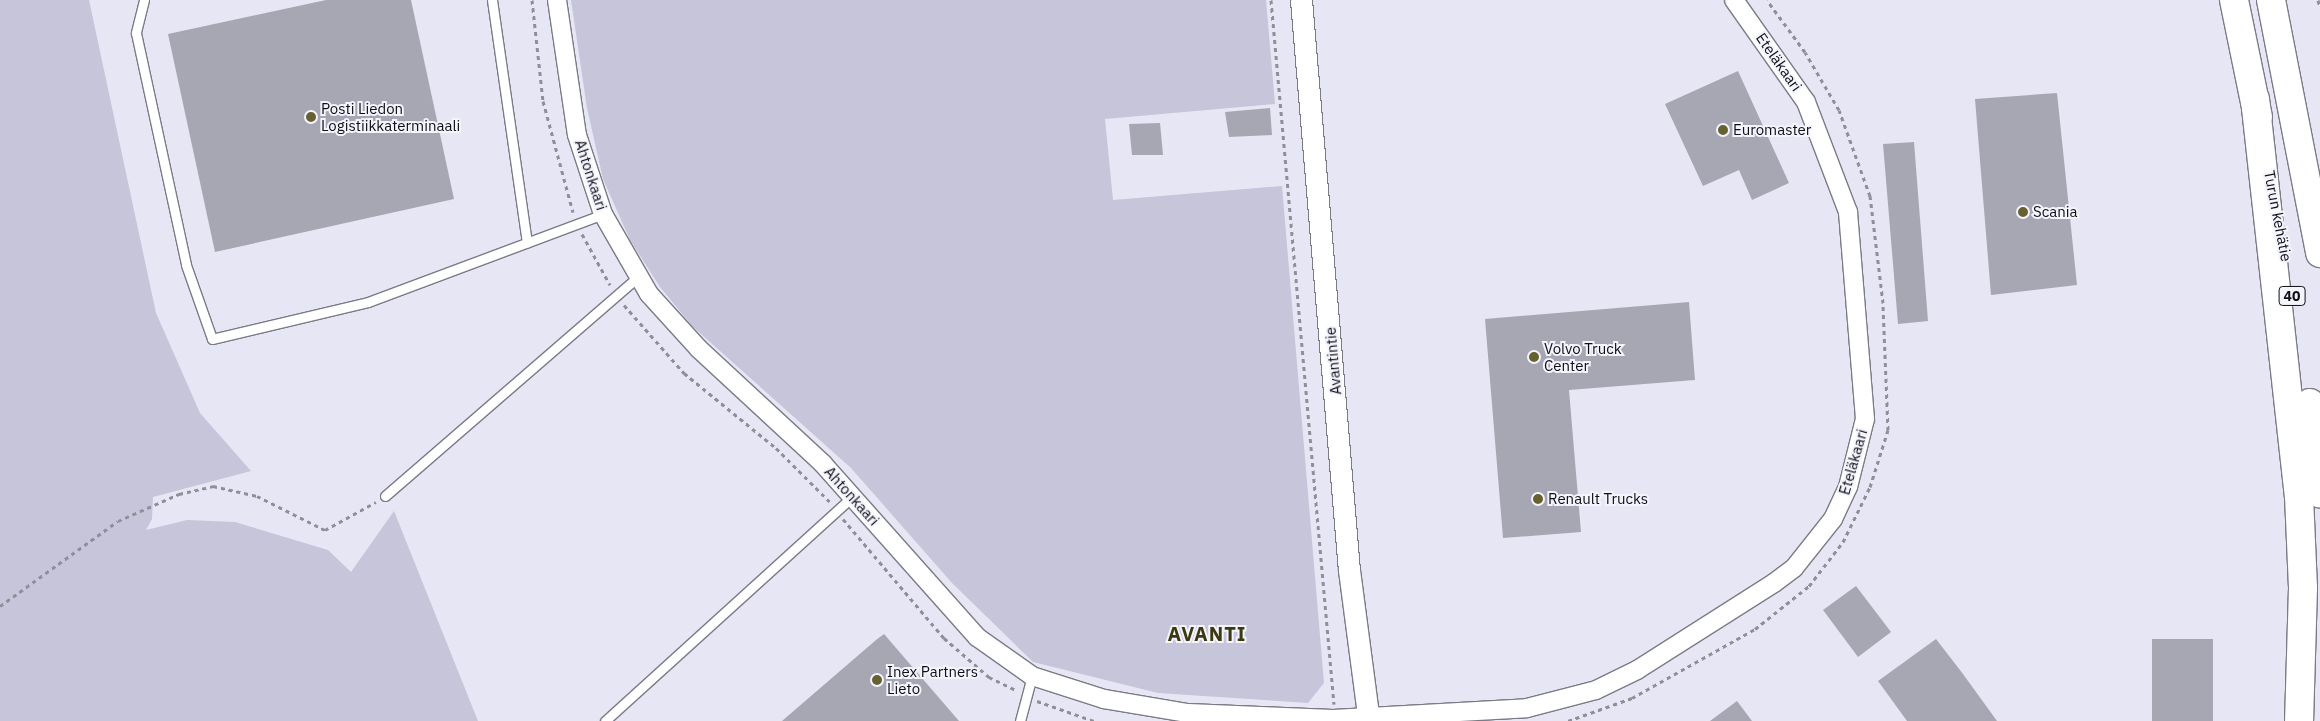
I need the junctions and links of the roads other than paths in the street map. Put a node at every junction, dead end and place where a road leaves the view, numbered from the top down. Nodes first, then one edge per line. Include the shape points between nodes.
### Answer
1 (144, 0) edge
2 (492, 0) edge
3 (557, 0) edge
4 (1301, 0) edge
5 (1734, 0) edge
6 (2234, 0) edge
7 (2271, 0) edge
8 (2255, 99) junction
9 (2308, 179) junction
10 (603, 214) junction
11 (2320, 232) edge
12 (527, 242) junction
13 (2320, 253) edge
14 (638, 277) junction
15 (2320, 494) edge
16 (385, 496) road end
17 (853, 496) junction
18 (1032, 676) junction
19 (1369, 719) edge
20 (605, 721) edge
21 (1020, 721) edge
22 (2300, 721) edge

1 - 12 lane via 136,33 186,264 212,339 368,302
2 - 12 lane
3 - 10 street, Ahtonkaari via 577,135
4 - 19 street, Avantintie via 1349,570
5 - 19 street, Eteläkaari via 1806,102 1848,212 1865,419 1848,487 1833,519 1794,568 1774,583 1637,670 1596,690 1527,708
6 - 8 highway, Turun kehätie / 40
7 - 9 highway
8 - 15 highway, Turun kehätie / 40 via 2307,378
8 - 22 highway via 2299,496 2303,588
9 - 11 highway
9 - 13 highway
10 - 12 lane
10 - 14 street, Ahtonkaari
14 - 16 lane
14 - 17 street, Ahtonkaari via 672,323
17 - 18 street, Ahtonkaari via 950,610 1006,661
17 - 20 lane
18 - 19 street, Ahtonkaari via 1095,697 1188,712 1247,718
18 - 21 lane

